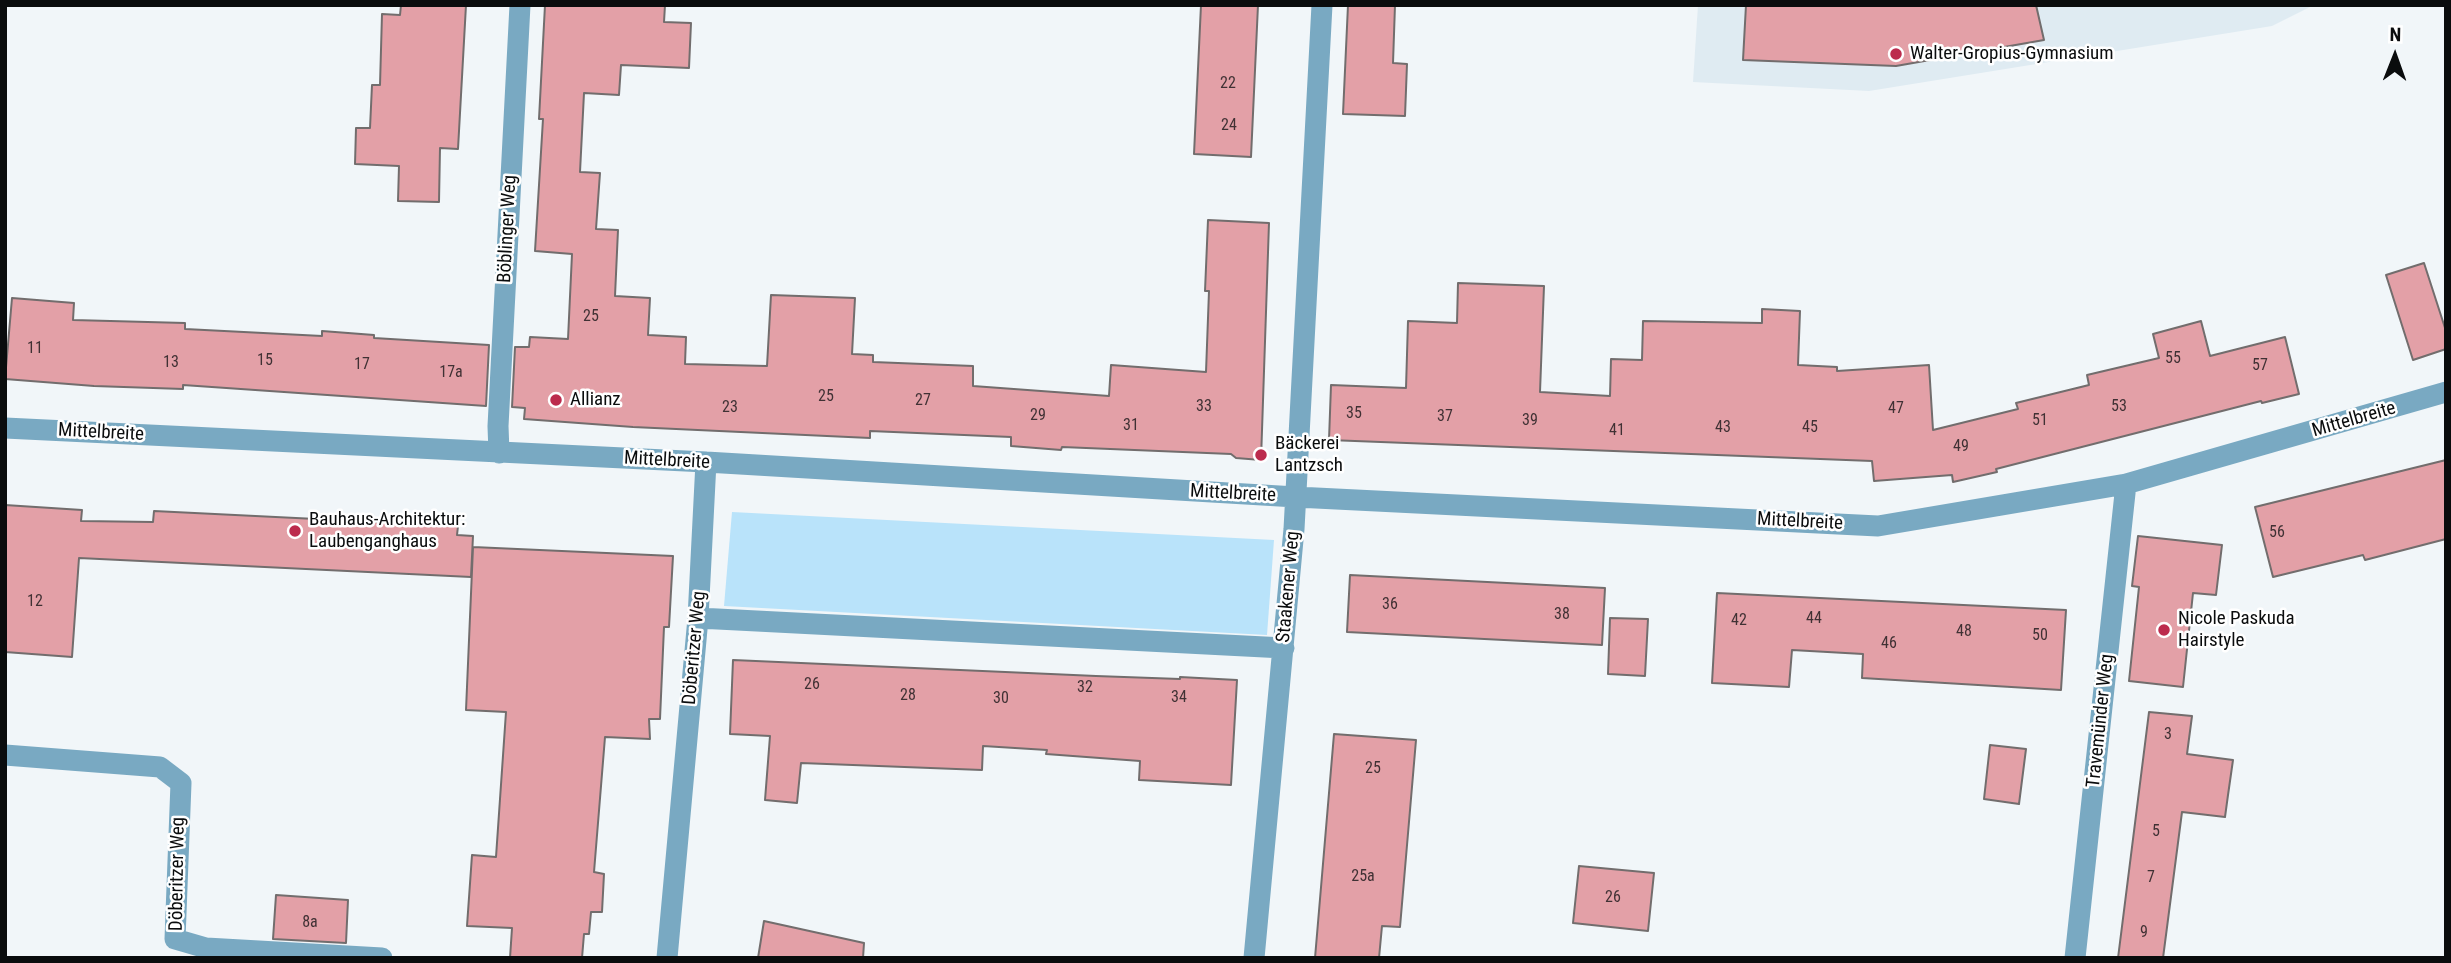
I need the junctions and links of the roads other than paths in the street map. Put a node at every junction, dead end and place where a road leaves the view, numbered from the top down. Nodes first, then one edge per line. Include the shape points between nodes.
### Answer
1 (520, 5) edge
2 (1322, 5) edge
3 (2446, 392) edge
4 (5, 428) edge
5 (499, 453) junction
6 (706, 462) junction
7 (2126, 484) junction
8 (1296, 497) junction
9 (698, 618) junction
10 (1284, 648) junction
11 (5, 755) edge
12 (382, 958) edge
13 (667, 958) edge
14 (1254, 958) edge
15 (2075, 958) edge

1 - 5 street, Böblinger Weg
2 - 8 street, Staakener Weg
3 - 7 street, Mittelbreite
4 - 5 street, Mittelbreite
5 - 6 street, Mittelbreite
6 - 8 street, Mittelbreite
6 - 9 street, Döberitzer Weg
7 - 8 street, Mittelbreite via 1878,526
7 - 15 street, Travemünder Weg
8 - 10 street, Staakener Weg
9 - 10 street
9 - 13 street, Döberitzer Weg
10 - 14 street, Staakener Weg
11 - 12 street, Döberitzer Weg via 160,767 181,783 175,939 206,948

